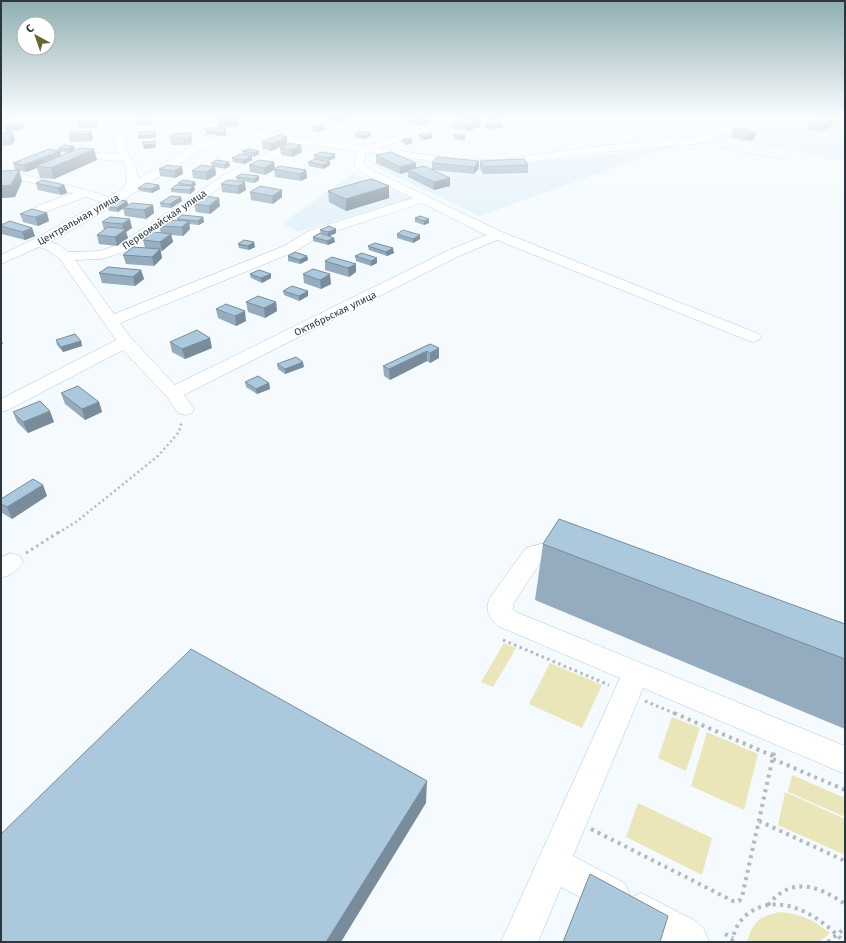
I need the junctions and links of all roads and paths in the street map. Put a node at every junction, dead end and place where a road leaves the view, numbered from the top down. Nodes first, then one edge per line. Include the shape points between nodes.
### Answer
1 (128, 161) edge
2 (176, 161) edge
3 (260, 161) edge
4 (360, 161) edge
5 (453, 161) edge
6 (521, 161) edge
7 (1, 172) edge
8 (127, 191) junction
9 (85, 193) junction
10 (423, 199) junction
11 (112, 202) junction
12 (42, 209) dead end
13 (497, 235) junction
14 (39, 242) junction
15 (65, 256) junction
16 (1, 260) edge
17 (111, 320) junction
18 (753, 337) dead end
19 (125, 342) junction
20 (173, 393) junction
21 (1, 406) edge
22 (185, 409) joint
23 (6, 566) edge
24 (595, 566) edge
25 (636, 673) junction
26 (779, 732) junction
27 (773, 759) junction
28 (845, 760) edge
29 (845, 790) edge
30 (759, 821) junction
31 (587, 827) dead end
32 (845, 861) edge
33 (553, 864) junction
34 (845, 904) edge
35 (767, 906) junction
36 (845, 928) edge
37 (725, 934) dead end
38 (837, 934) junction
39 (733, 940) edge
40 (519, 942) edge
41 (691, 942) edge
42 (828, 942) edge
43 (844, 942) edge

1 - 8 street, Центральная улица via 133,182
2 - 8 street
3 - 15 street, Первомайская улица via 226,178 119,249 102,255
4 - 10 street via 359,165 366,171
5 - 6 street via 491,164
7 - 9 street
8 - 11 street, Центральная улица
9 - 11 street
9 - 12 street
10 - 13 street
10 - 17 street via 322,231 289,249
11 - 14 street, Центральная улица
13 - 18 street
13 - 20 street, Октябрьская улица via 454,253
14 - 15 street
14 - 16 street, Центральная улица
15 - 17 street
17 - 19 street
19 - 20 street
19 - 21 street
20 - 22 street
22 - 23 path via 179,432 158,456 76,522
24 - 25 street via 551,550 541,550 534,554 500,604 500,612 507,619
25 - 26 street
25 - 33 street
26 - 27 path
26 - 28 street
27 - 29 path
27 - 30 path
30 - 31 path via 739,901 733,901
30 - 32 path
33 - 40 street
33 - 41 street via 683,934
34 - 35 path via 822,890 795,886 783,889
35 - 38 path via 776,904 809,913
35 - 39 path via 748,913 738,924
36 - 38 path
37 - 39 path
38 - 42 path
38 - 43 path

